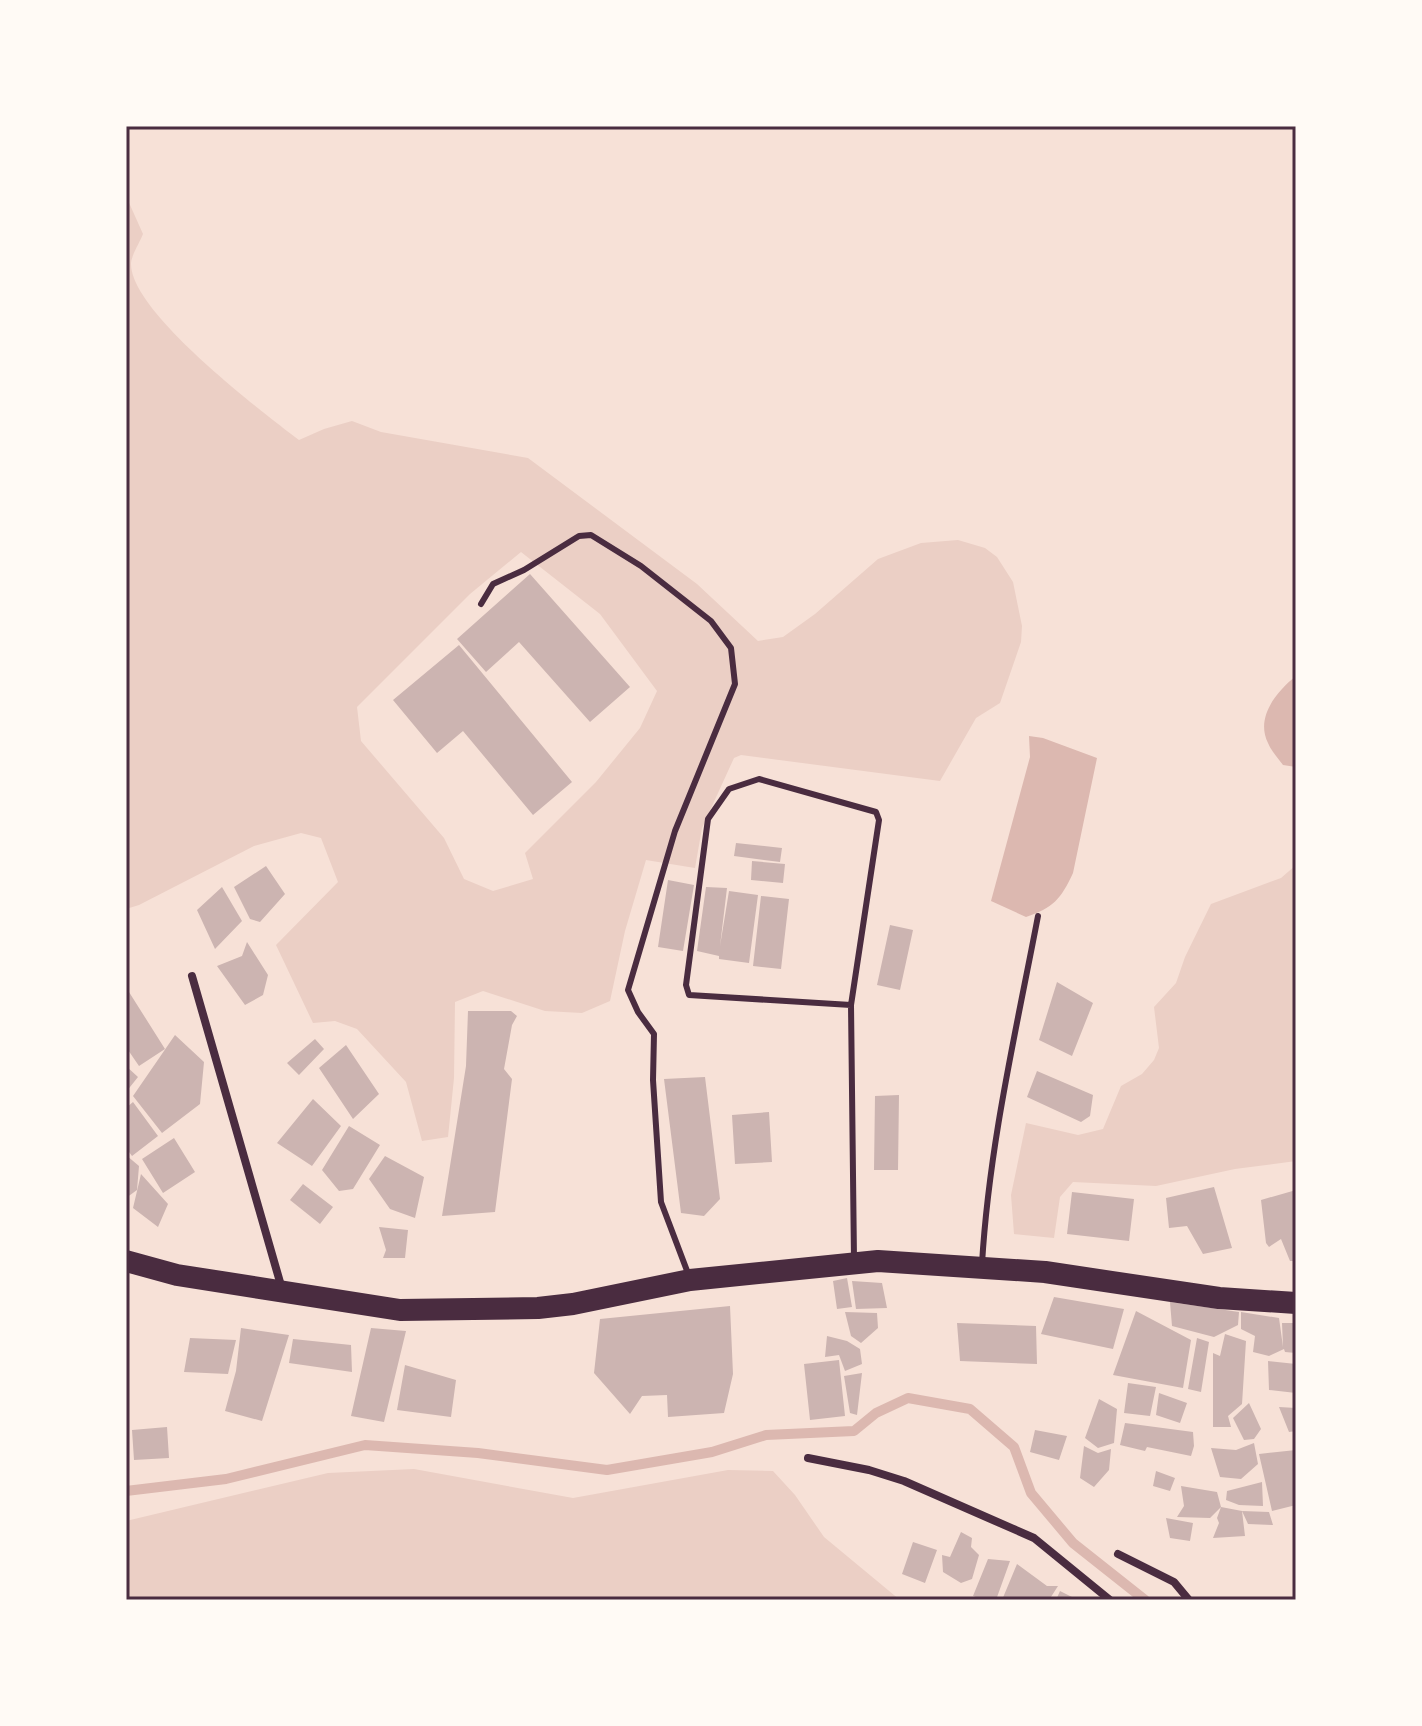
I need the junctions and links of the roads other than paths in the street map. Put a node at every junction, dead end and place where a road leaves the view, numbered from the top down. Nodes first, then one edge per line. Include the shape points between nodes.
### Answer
1 (481, 604) dead end
2 (1038, 916) dead end
3 (192, 976) dead end
4 (851, 1005) junction
5 (126, 1261) edge
6 (854, 1265) junction
7 (982, 1267) junction
8 (690, 1280) junction
9 (283, 1290) junction
10 (1296, 1303) edge
11 (808, 1458) dead end
12 (1118, 1554) dead end
13 (1110, 1600) edge
14 (1189, 1600) edge

1 - 8 lane via 493,584 579,536 591,535 711,621 731,648 735,684 675,831 628,990 654,1034 661,1202
2 - 7 lane via 1000,1112
3 - 9 street
4 - 4 lane via 689,995 686,985 708,819 729,789 759,779 876,812 879,820
4 - 6 lane
5 - 9 highway via 177,1275
6 - 7 highway via 878,1261
6 - 8 highway
7 - 10 highway
8 - 9 highway via 573,1304 497,1310 400,1310
11 - 13 street via 904,1481 1034,1538
12 - 14 street via 1174,1582

